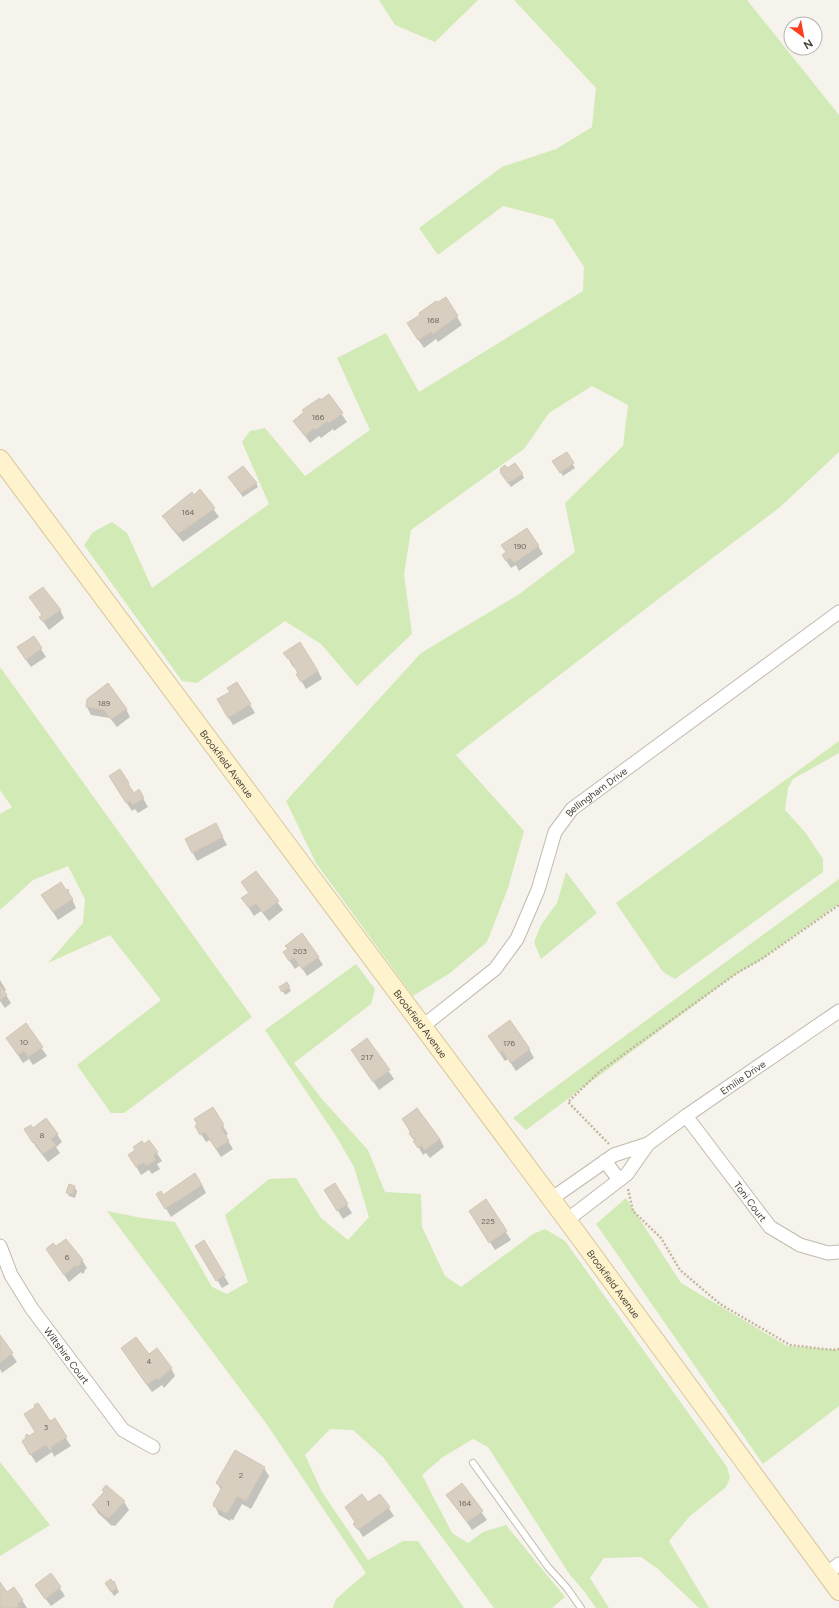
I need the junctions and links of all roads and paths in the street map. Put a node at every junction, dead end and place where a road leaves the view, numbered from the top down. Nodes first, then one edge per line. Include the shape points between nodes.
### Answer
1 (0, 459) edge
2 (839, 612) edge
3 (839, 904) edge
4 (839, 1011) edge
5 (423, 1026) junction
6 (686, 1116) junction
7 (648, 1144) junction
8 (610, 1145) dead end
9 (605, 1161) junction
10 (624, 1184) junction
11 (551, 1198) junction
12 (567, 1220) junction
13 (0, 1246) edge
14 (839, 1252) edge
15 (839, 1349) edge
16 (153, 1447) dead end
17 (473, 1463) dead end
18 (833, 1569) edge
19 (839, 1591) edge
20 (581, 1608) edge

1 - 5 main road, Brookfield Avenue
2 - 5 street, Bellingham Drive via 572,810 555,832 538,890 517,939 495,969
3 - 8 path via 599,1072 568,1102
4 - 6 street, Emilie Drive
5 - 11 main road, Brookfield Avenue
6 - 7 street, Emilie Drive
6 - 14 street, Toni Court via 770,1227 800,1245 828,1253
7 - 9 street, Emilie Drive via 614,1155
7 - 10 street, Emilie Drive via 627,1174
9 - 10 street
9 - 11 street, Emilie Drive
10 - 12 street, Emilie Drive
10 - 15 path via 633,1211 661,1238 680,1270 720,1304 790,1345
11 - 12 main road, Brookfield Avenue
12 - 18 main road, Brookfield Avenue
13 - 16 street, Wiltshire Court via 10,1275 32,1309 123,1430
17 - 20 lane
18 - 19 main road, Brookfield Avenue

